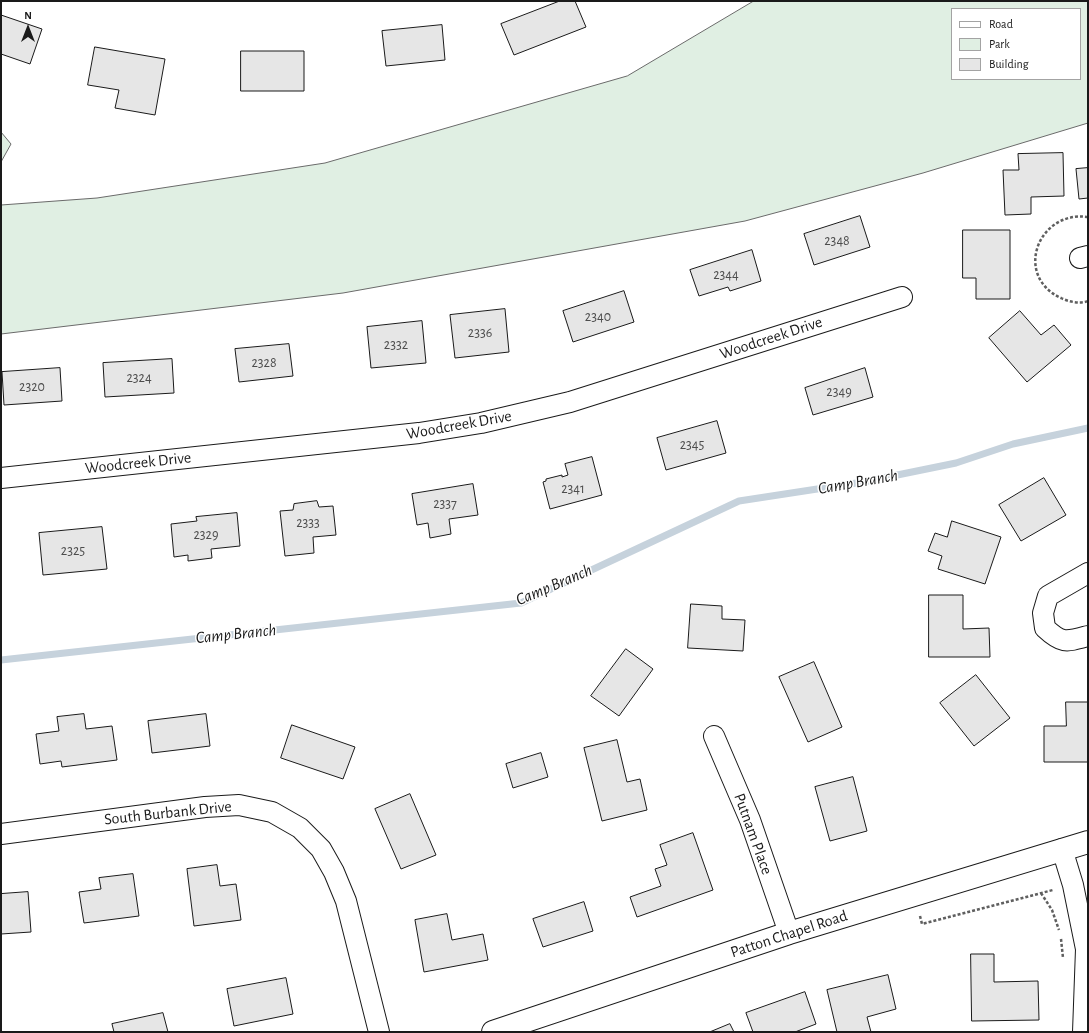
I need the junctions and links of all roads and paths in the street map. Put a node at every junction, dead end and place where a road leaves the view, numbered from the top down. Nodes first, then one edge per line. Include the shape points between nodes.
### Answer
1 (1088, 217) edge
2 (902, 297) dead end
3 (1088, 301) edge
4 (1, 478) edge
5 (1088, 573) edge
6 (1088, 636) edge
7 (714, 736) dead end
8 (1, 834) edge
9 (1088, 842) edge
10 (1062, 849) junction
11 (1073, 885) junction
12 (915, 893) junction
13 (1041, 893) junction
14 (789, 933) junction
15 (1063, 960) dead end
16 (378, 1032) edge
17 (493, 1032) edge
18 (1083, 1032) edge

1 - 3 path via 1066,218 1053,224 1045,233 1035,253 1037,271 1043,284 1052,294 1075,302
2 - 4 street, Woodcreek Drive via 570,402 481,423 420,433
5 - 6 street via 1048,596 1043,613 1045,628 1058,639 1070,641
7 - 14 street, Putnam Place via 750,820
8 - 16 street, South Burbank Drive via 205,807 240,805 272,812 300,828 321,849 334,872 346,900
9 - 10 street, Patton Chapel Road
10 - 11 street
10 - 12 street, Patton Chapel Road
11 - 13 path
11 - 18 street via 1086,949
12 - 13 path via 922,924
12 - 14 street, Patton Chapel Road
13 - 15 path via 1052,910 1060,931
14 - 17 street, Patton Chapel Road

